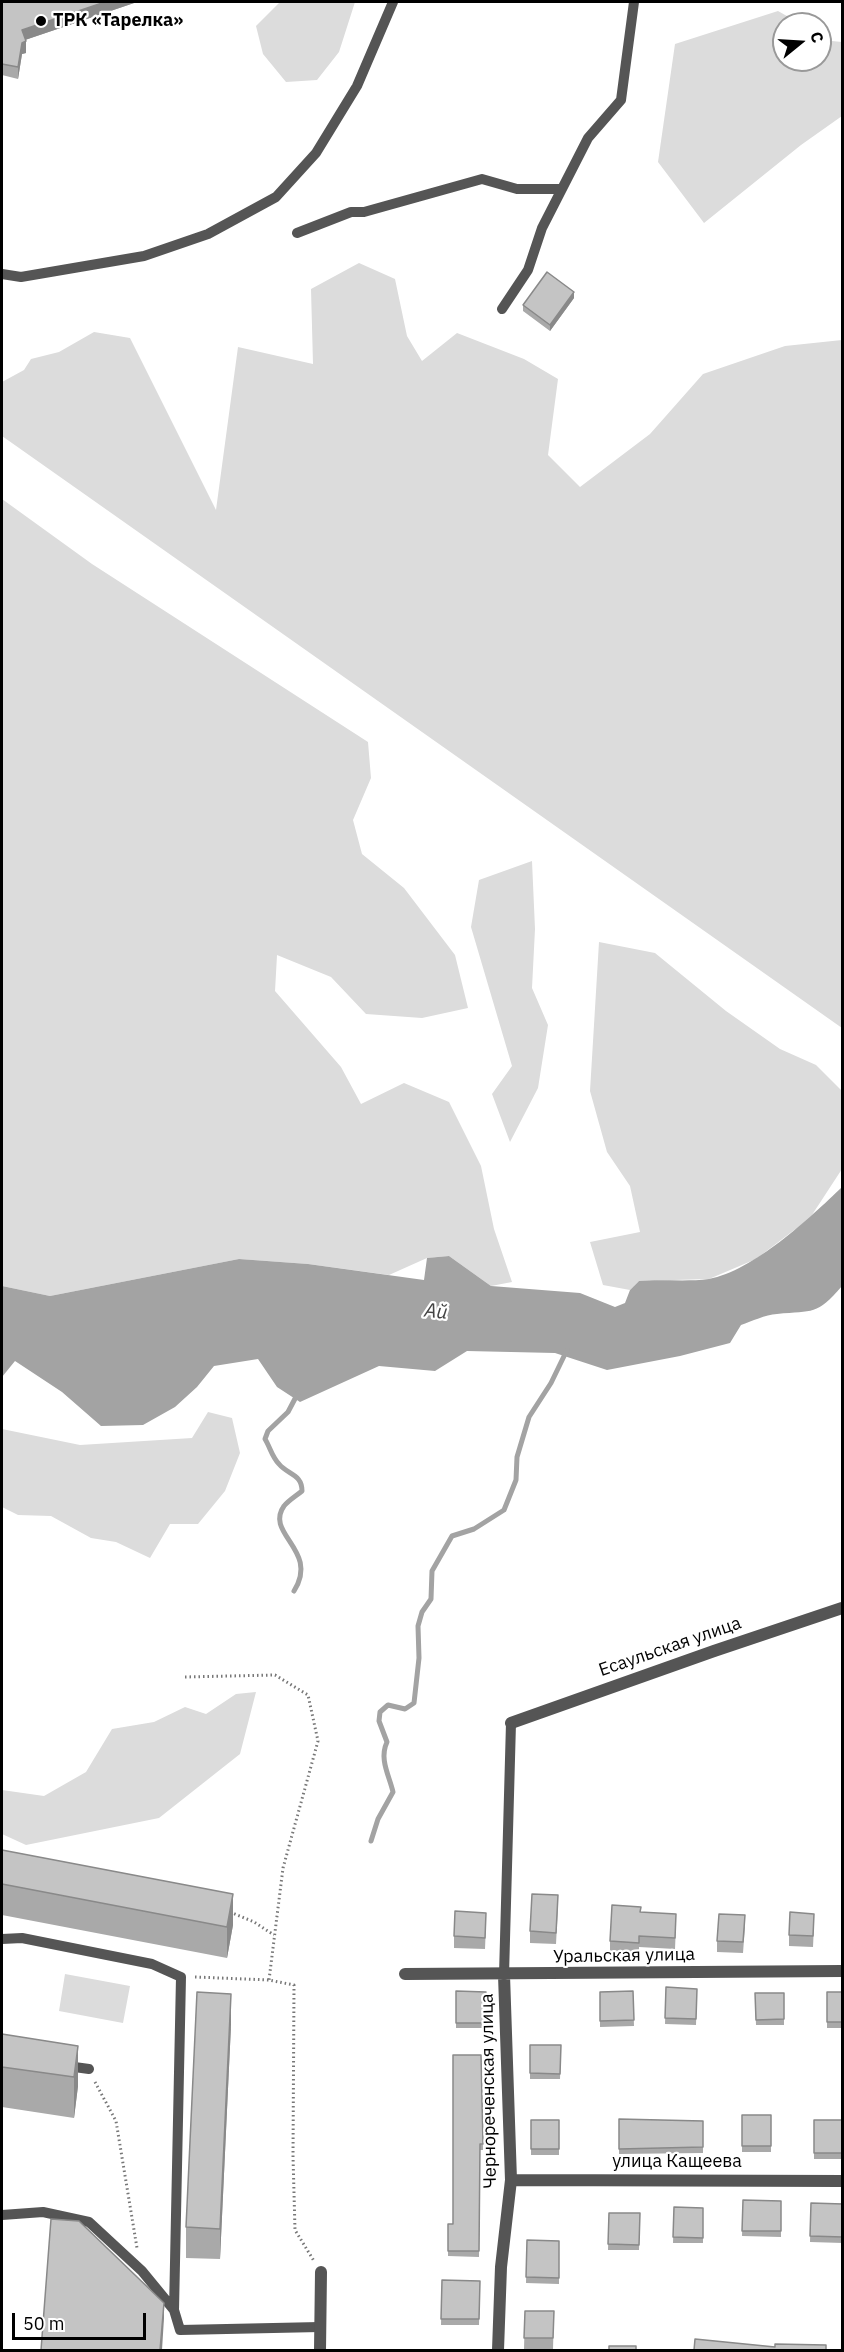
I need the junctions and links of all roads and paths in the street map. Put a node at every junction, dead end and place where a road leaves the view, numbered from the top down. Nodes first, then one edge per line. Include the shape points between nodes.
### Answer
1 (393, 2) edge
2 (634, 2) edge
3 (561, 189) junction
4 (297, 233) dead end
5 (2, 274) edge
6 (502, 309) dead end
7 (843, 1608) edge
8 (184, 1677) dead end
9 (511, 1723) joint
10 (223, 1910) edge
11 (274, 1935) junction
12 (2, 1939) edge
13 (843, 1971) edge
14 (405, 1974) dead end
15 (504, 1975) junction
16 (181, 1977) junction
17 (269, 1980) junction
18 (56, 2064) edge
19 (88, 2069) joint
20 (511, 2180) junction
21 (843, 2181) edge
22 (2, 2216) edge
23 (142, 2271) junction
24 (321, 2272) joint
25 (174, 2310) junction
26 (320, 2327) junction
27 (320, 2350) edge
28 (498, 2350) edge

1 - 5 lane via 357,86 316,153 276,197 208,234 144,256 21,277
2 - 3 lane via 621,100 588,138
3 - 4 lane via 517,189 482,179 364,212 351,212
3 - 6 lane via 528,270
7 - 9 street, Есаульская улица
8 - 11 path via 275,1676 308,1695 318,1741 283,1868
9 - 15 lane
10 - 11 path
11 - 17 path
12 - 16 lane via 22,1938 152,1964
13 - 15 street, Уральская улица
14 - 15 street, Уральская улица
15 - 20 street, Чернореченская улица
16 - 17 path
16 - 25 lane
17 - 24 path via 294,1986 295,2230
18 - 19 lane
19 - 23 path via 116,2121
20 - 21 street, улица Кащеева
20 - 28 street, Чернореченская улица via 501,2267
22 - 23 lane via 43,2212 89,2222
23 - 25 lane
24 - 26 street
25 - 26 lane via 180,2330
26 - 27 street

